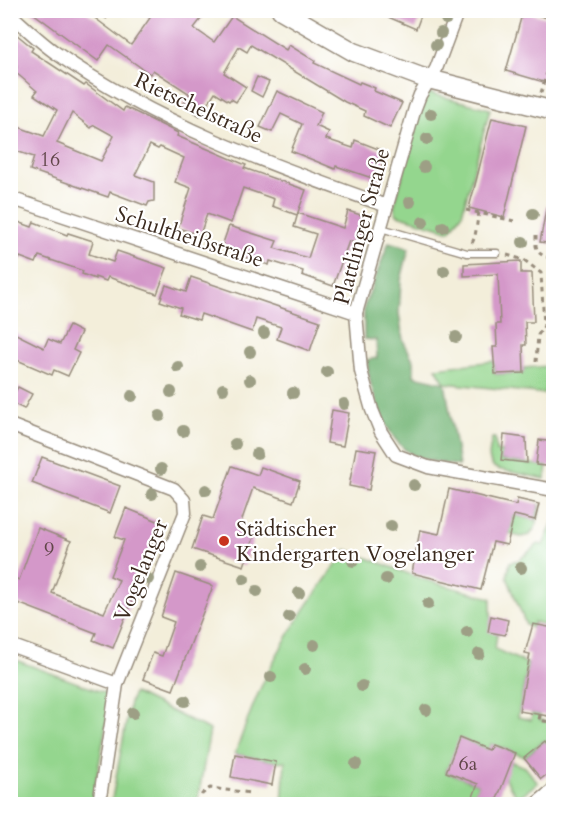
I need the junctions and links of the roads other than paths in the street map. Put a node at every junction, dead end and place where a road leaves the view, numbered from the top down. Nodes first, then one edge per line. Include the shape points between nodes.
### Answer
1 (281, 10) edge
2 (458, 10) edge
3 (10, 14) edge
4 (429, 80) junction
5 (545, 109) edge
6 (10, 198) edge
7 (387, 206) junction
8 (381, 228) junction
9 (497, 253) road end
10 (356, 313) junction
11 (10, 425) edge
12 (554, 490) edge
13 (10, 645) edge
14 (117, 684) junction
15 (554, 789) edge
16 (99, 804) edge
17 (536, 804) edge

1 - 4 main road via 354,52
2 - 4 street, Plattlinger Straße
3 - 7 street, Rietschelstraße via 54,52 128,98 300,175
4 - 5 main road
4 - 7 street, Plattlinger Straße via 416,108
6 - 10 street, Schultheißstraße
7 - 8 street, Plattlinger Straße
8 - 9 lane via 467,253
8 - 10 street, Plattlinger Straße
10 - 12 street, Plattlinger Straße via 361,371 372,411 396,455 428,467
11 - 14 street, Vogelanger via 174,489 184,500 185,513
13 - 14 street
14 - 16 street, Vogelanger
15 - 17 street

